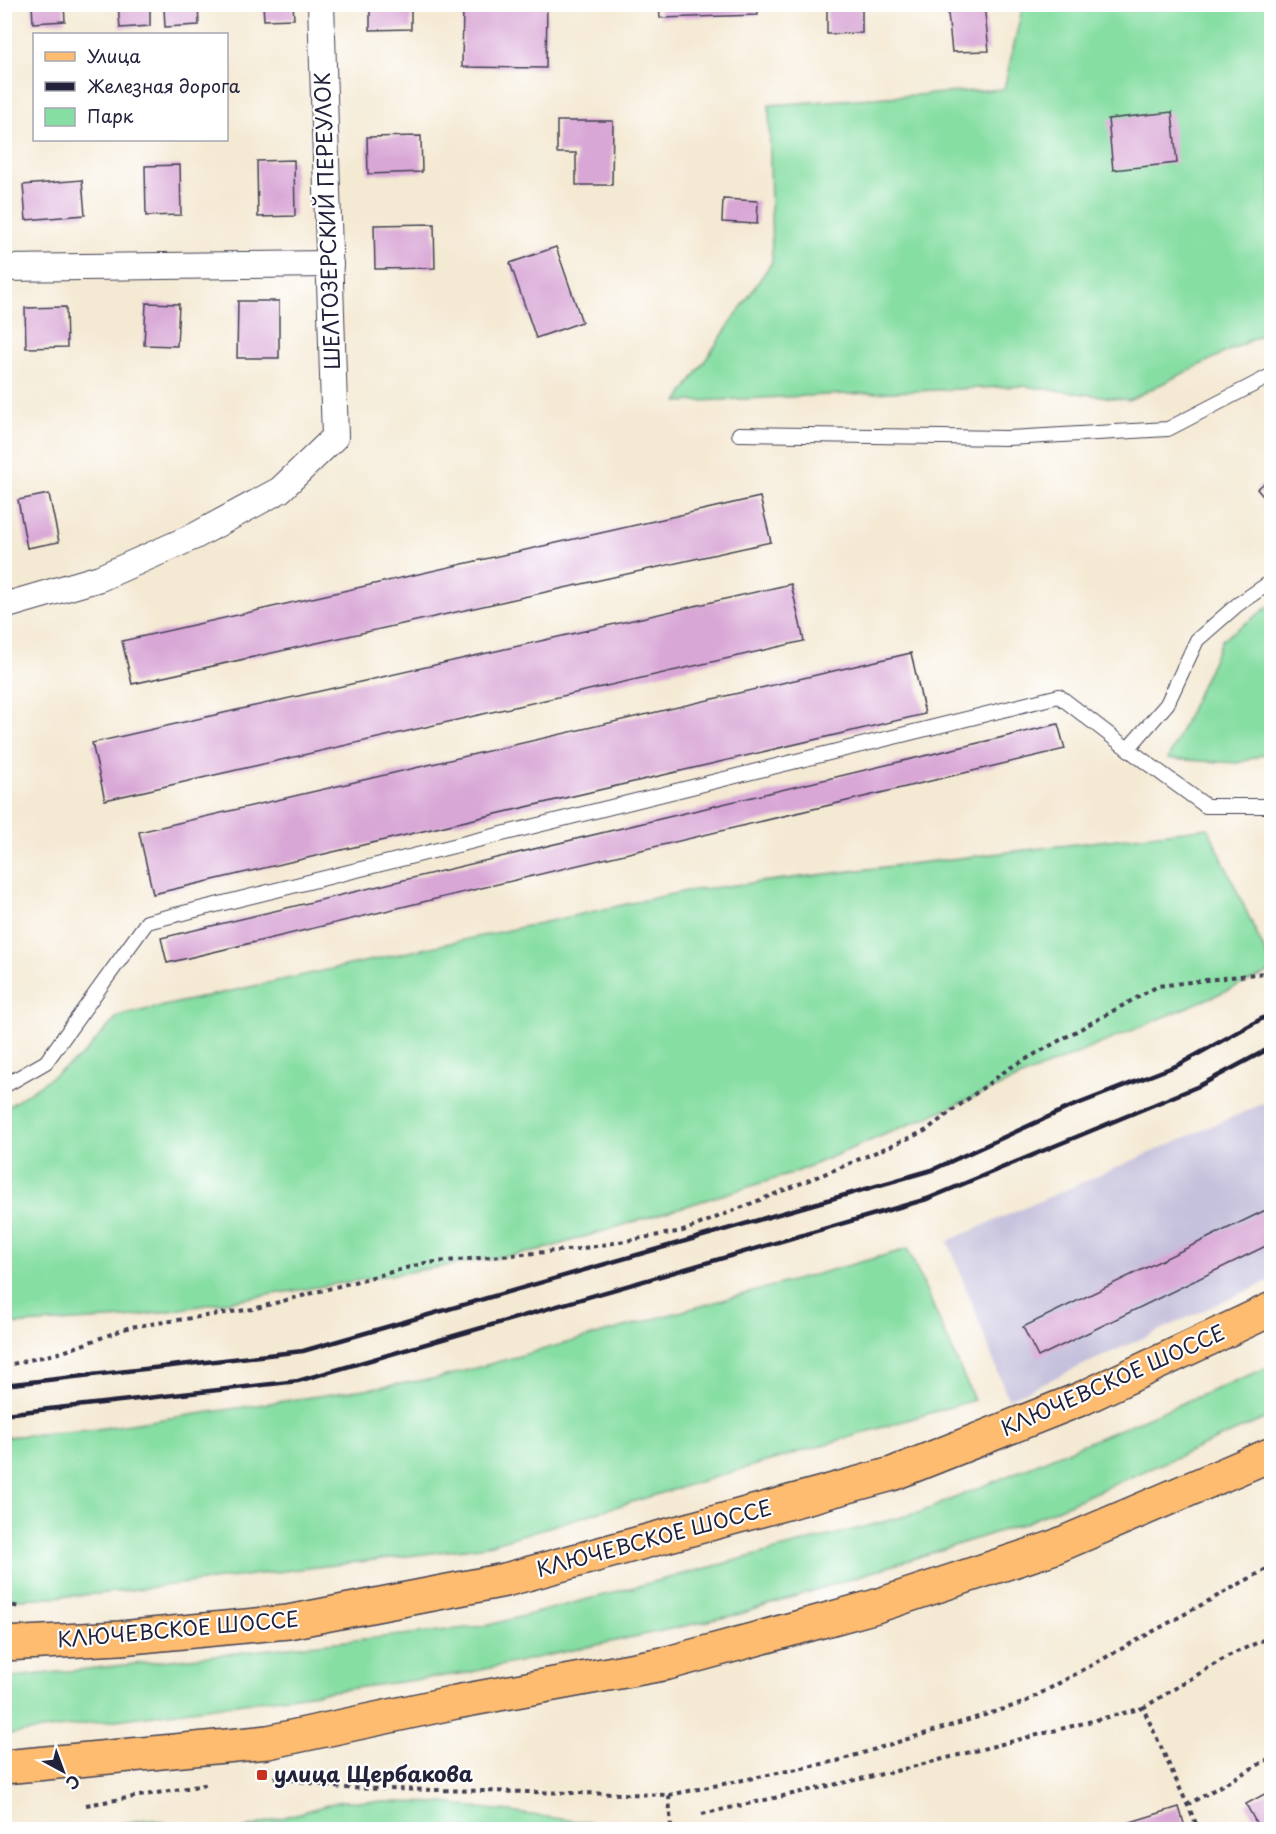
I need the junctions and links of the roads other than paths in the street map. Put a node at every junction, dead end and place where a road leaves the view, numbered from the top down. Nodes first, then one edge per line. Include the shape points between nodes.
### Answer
1 (321, 4) edge
2 (330, 264) junction
3 (4, 268) edge
4 (1272, 375) edge
5 (739, 434) dead end
6 (1272, 581) edge
7 (4, 606) edge
8 (1128, 749) junction
9 (1272, 804) edge
10 (4, 1086) edge
11 (1272, 1309) edge
12 (1272, 1454) edge
13 (4, 1644) edge
14 (4, 1767) edge

1 - 2 street, ШЕЛТОЗЕРСКИЙ ПЕРЕУЛОК
2 - 3 street
2 - 7 street, ШЕЛТОЗЕРСКИЙ ПЕРЕУЛОК via 335,437 280,490 195,536 100,578
4 - 5 lane via 1168,429 1008,438
6 - 8 lane via 1197,640 1167,704
8 - 9 lane via 1206,806
8 - 10 lane via 1059,696 147,922 46,1062
11 - 13 main road, КЛЮЧЕВСКОЕ ШОССЕ via 1083,1398 892,1474 505,1580 288,1622
12 - 14 main road via 1052,1548 873,1607 668,1663 268,1742

